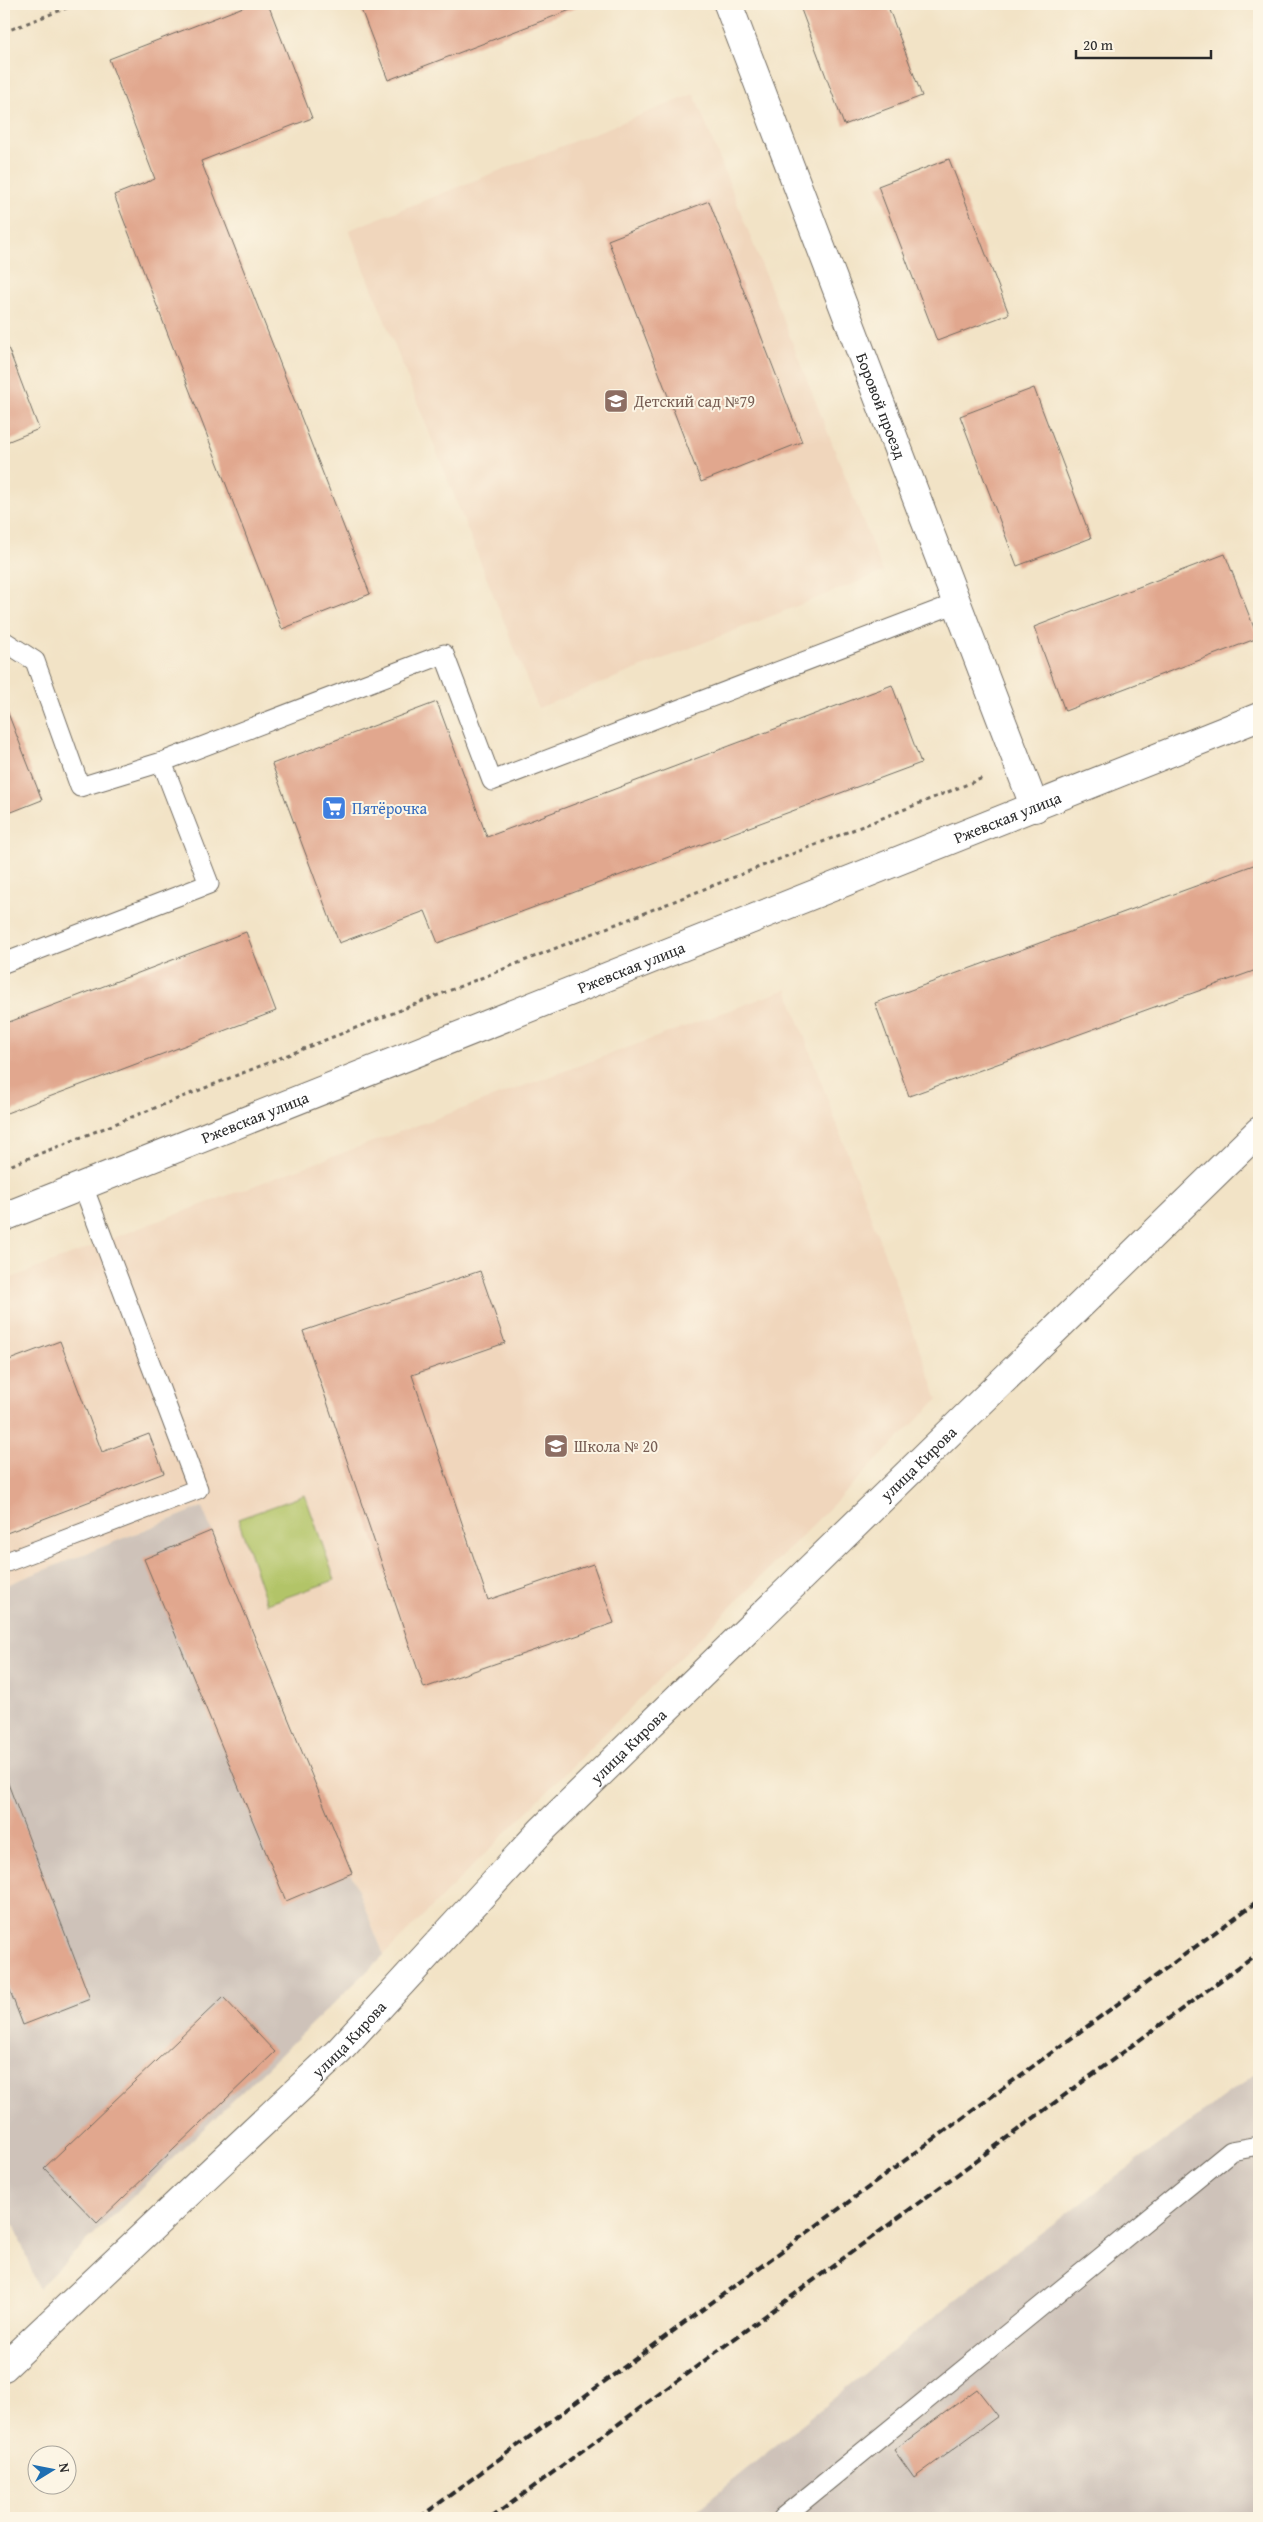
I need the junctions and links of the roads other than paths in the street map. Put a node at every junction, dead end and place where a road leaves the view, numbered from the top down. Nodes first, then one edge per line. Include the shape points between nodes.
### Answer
1 (728, 4) edge
2 (957, 603) junction
3 (4, 641) edge
4 (1259, 717) edge
5 (162, 762) junction
6 (1035, 808) junction
7 (4, 963) edge
8 (1259, 1131) edge
9 (83, 1186) junction
10 (4, 1217) edge
11 (4, 1563) edge
12 (1259, 2131) edge
13 (1259, 2146) edge
14 (1231, 2151) junction
15 (4, 2367) edge
16 (782, 2518) edge

1 - 2 street, Боровой проезд
2 - 5 lane via 492,781 444,654
2 - 6 street, Боровой проезд
3 - 5 lane via 35,661 80,787
4 - 6 street, Ржевская улица
5 - 7 lane via 209,884
6 - 9 street, Ржевская улица
8 - 15 street, улица Кирова via 542,1830 339,2051
9 - 10 street, Ржевская улица
9 - 11 lane via 198,1489
12 - 14 lane
13 - 14 lane
14 - 16 lane

